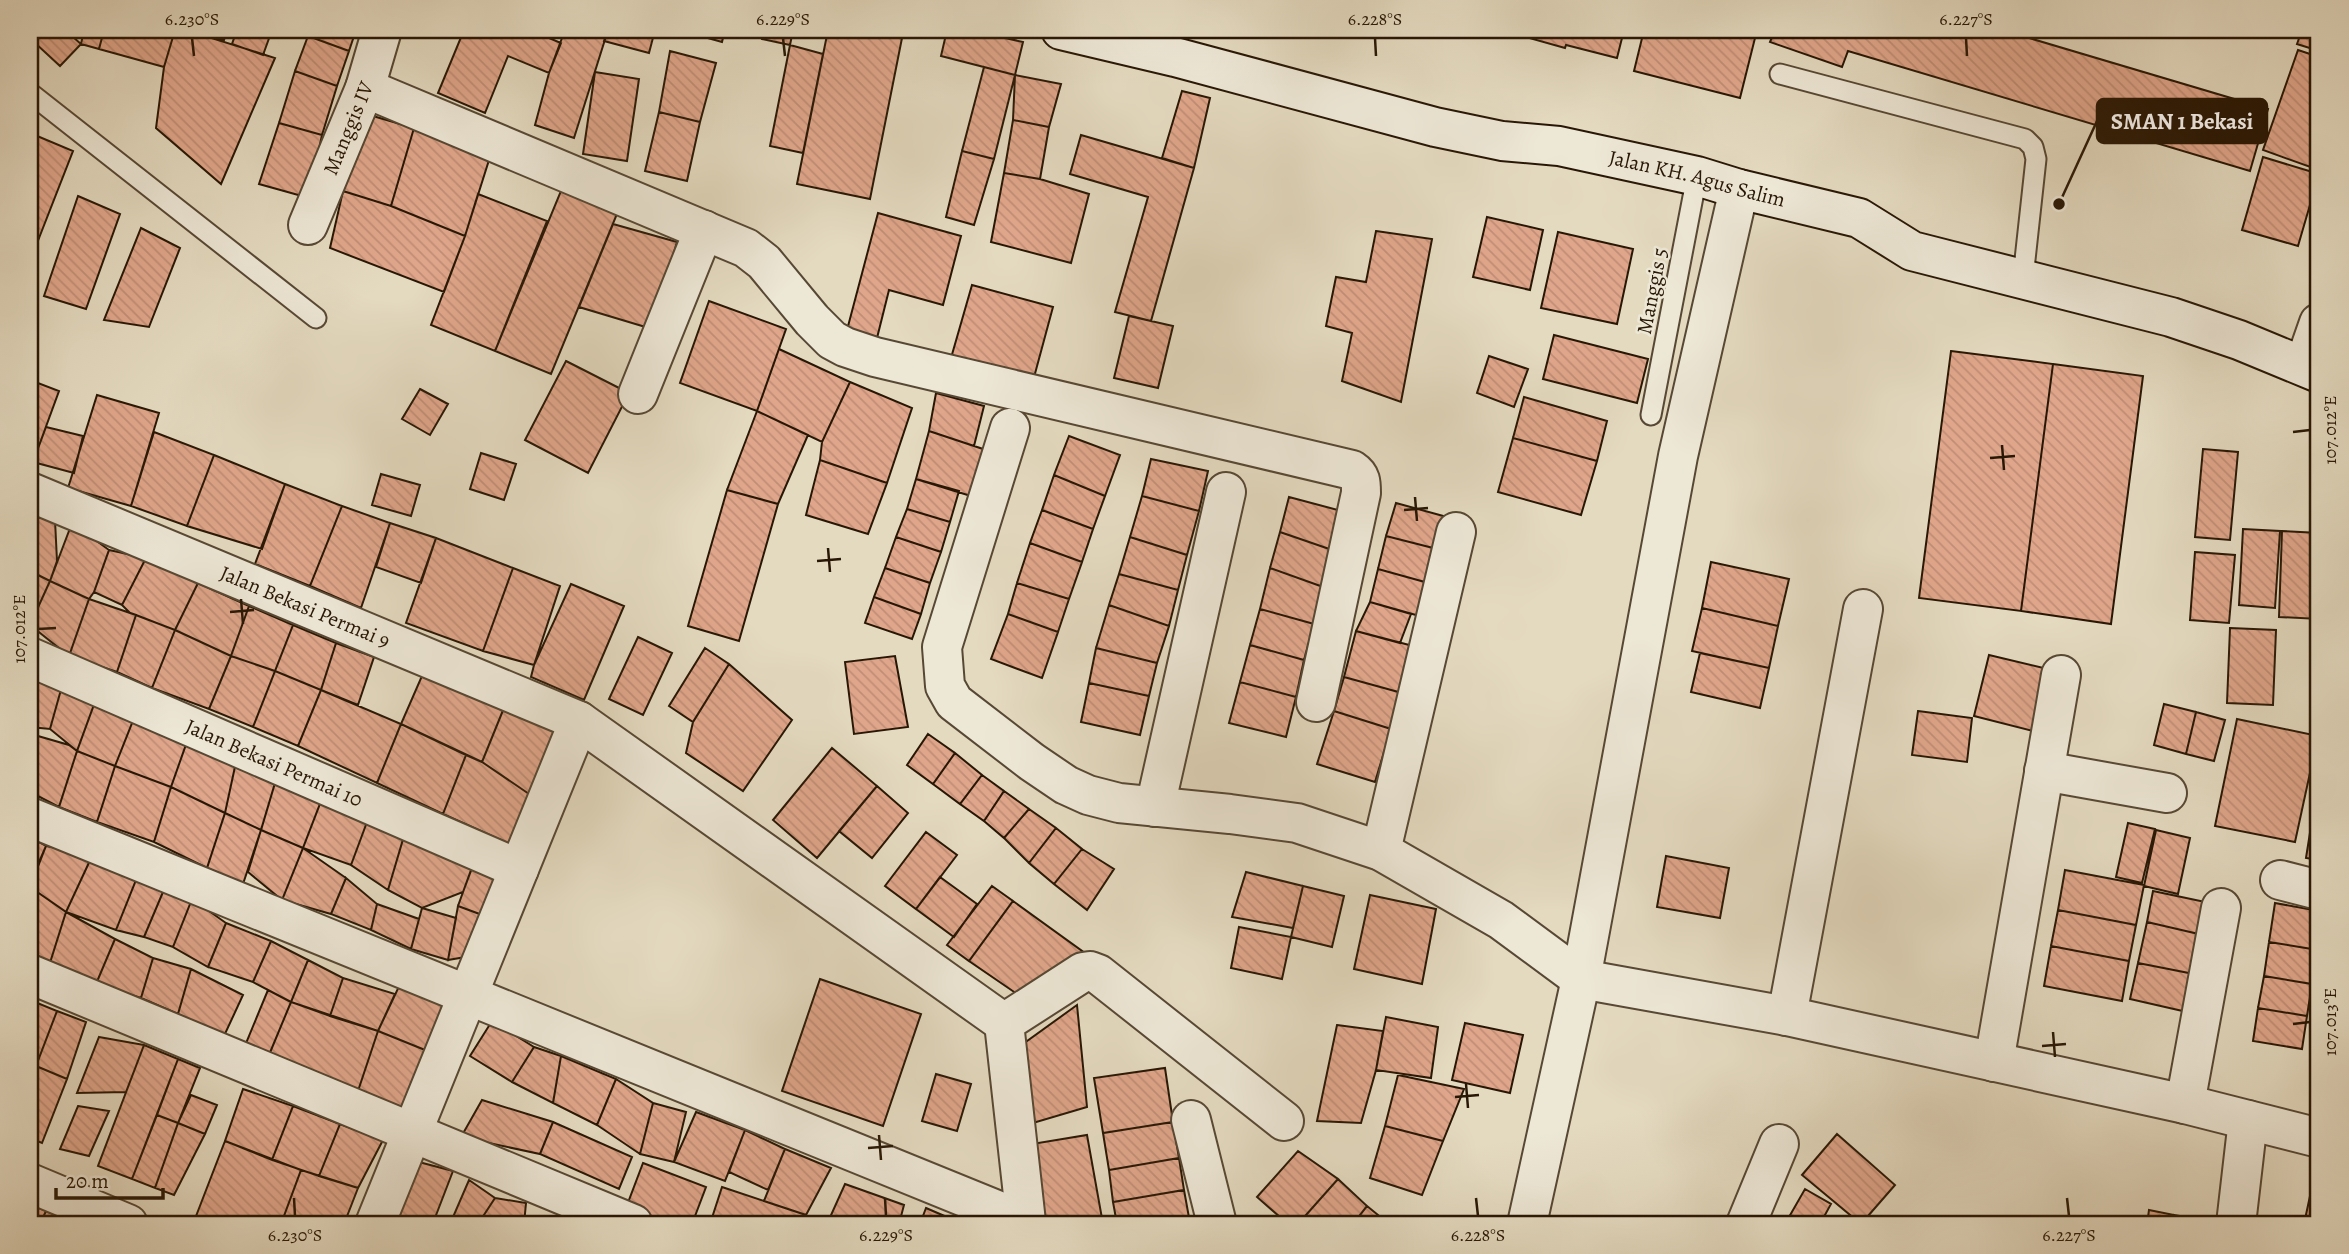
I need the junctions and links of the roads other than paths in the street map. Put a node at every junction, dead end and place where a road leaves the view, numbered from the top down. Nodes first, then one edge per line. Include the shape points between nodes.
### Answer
1 (382, 30) edge
2 (1061, 30) edge
3 (1780, 74) dead end
4 (365, 88) junction
5 (30, 93) edge
6 (1697, 176) junction
7 (1739, 189) junction
8 (308, 225) dead end
9 (704, 230) junction
10 (2023, 278) junction
11 (316, 318) dead end
12 (2319, 323) edge
13 (2312, 370) edge
14 (638, 394) dead end
15 (1651, 415) dead end
16 (1010, 428) dead end
17 (30, 492) edge
18 (1226, 492) dead end
19 (1456, 533) dead end
20 (1863, 609) dead end
21 (30, 657) edge
22 (2061, 675) dead end
23 (1316, 702) dead end
24 (579, 721) junction
25 (2044, 771) junction
26 (2167, 793) dead end
27 (1154, 807) junction
28 (30, 817) edge
29 (1381, 851) junction
30 (519, 869) junction
31 (2280, 880) dead end
32 (2319, 890) edge
33 (2221, 908) dead end
34 (30, 974) edge
35 (1580, 979) junction
36 (468, 995) junction
37 (1787, 1017) junction
38 (1004, 1023) junction
39 (1994, 1062) junction
40 (2185, 1104) junction
41 (1191, 1120) dead end
42 (2248, 1120) junction
43 (1284, 1122) dead end
44 (411, 1134) junction
45 (2319, 1138) edge
46 (1779, 1144) dead end
47 (30, 1183) edge
48 (1026, 1223) edge
49 (128, 1224) edge
50 (375, 1224) edge
51 (633, 1224) edge
52 (1217, 1224) edge
53 (1527, 1224) edge
54 (1746, 1224) edge
55 (2236, 1224) edge

1 - 4 street, Manggis IV
2 - 6 street, Jalan KH. Agus Salim via 1435,127 1502,141 1559,146
3 - 10 lane via 2025,139 2036,159
4 - 8 street, Manggis IV
4 - 9 street
5 - 11 lane
6 - 7 street, Jalan KH. Agus Salim
6 - 15 lane, Manggis 5
7 - 10 street, Jalan KH. Agus Salim via 1859,218 1912,251
7 - 35 street via 1678,456
9 - 14 street
9 - 23 street via 746,248 764,262 811,320 845,347 1358,474 1361,493
10 - 13 street, Jalan KH. Agus Salim via 2171,317
12 - 13 street
16 - 27 street via 942,647 945,686 954,702 1066,785 1119,803
17 - 24 street, Jalan Bekasi Permai 9
18 - 27 street
19 - 29 street
20 - 37 street
21 - 30 street, Jalan Bekasi Permai 10
22 - 25 street
24 - 30 street
24 - 38 street, Jalan Bekasi Permai 9
25 - 26 street
25 - 39 street
27 - 29 street via 1297,823
28 - 36 street
29 - 35 street via 1501,920
30 - 36 street
31 - 32 street
33 - 40 street
34 - 44 street
35 - 37 street
35 - 53 street
36 - 44 street
36 - 48 street
37 - 39 street
38 - 43 street via 1090,971
38 - 48 street
39 - 40 street
40 - 42 street
41 - 52 street
42 - 45 street
42 - 55 street
44 - 50 street
44 - 51 street
46 - 54 street
47 - 49 street

